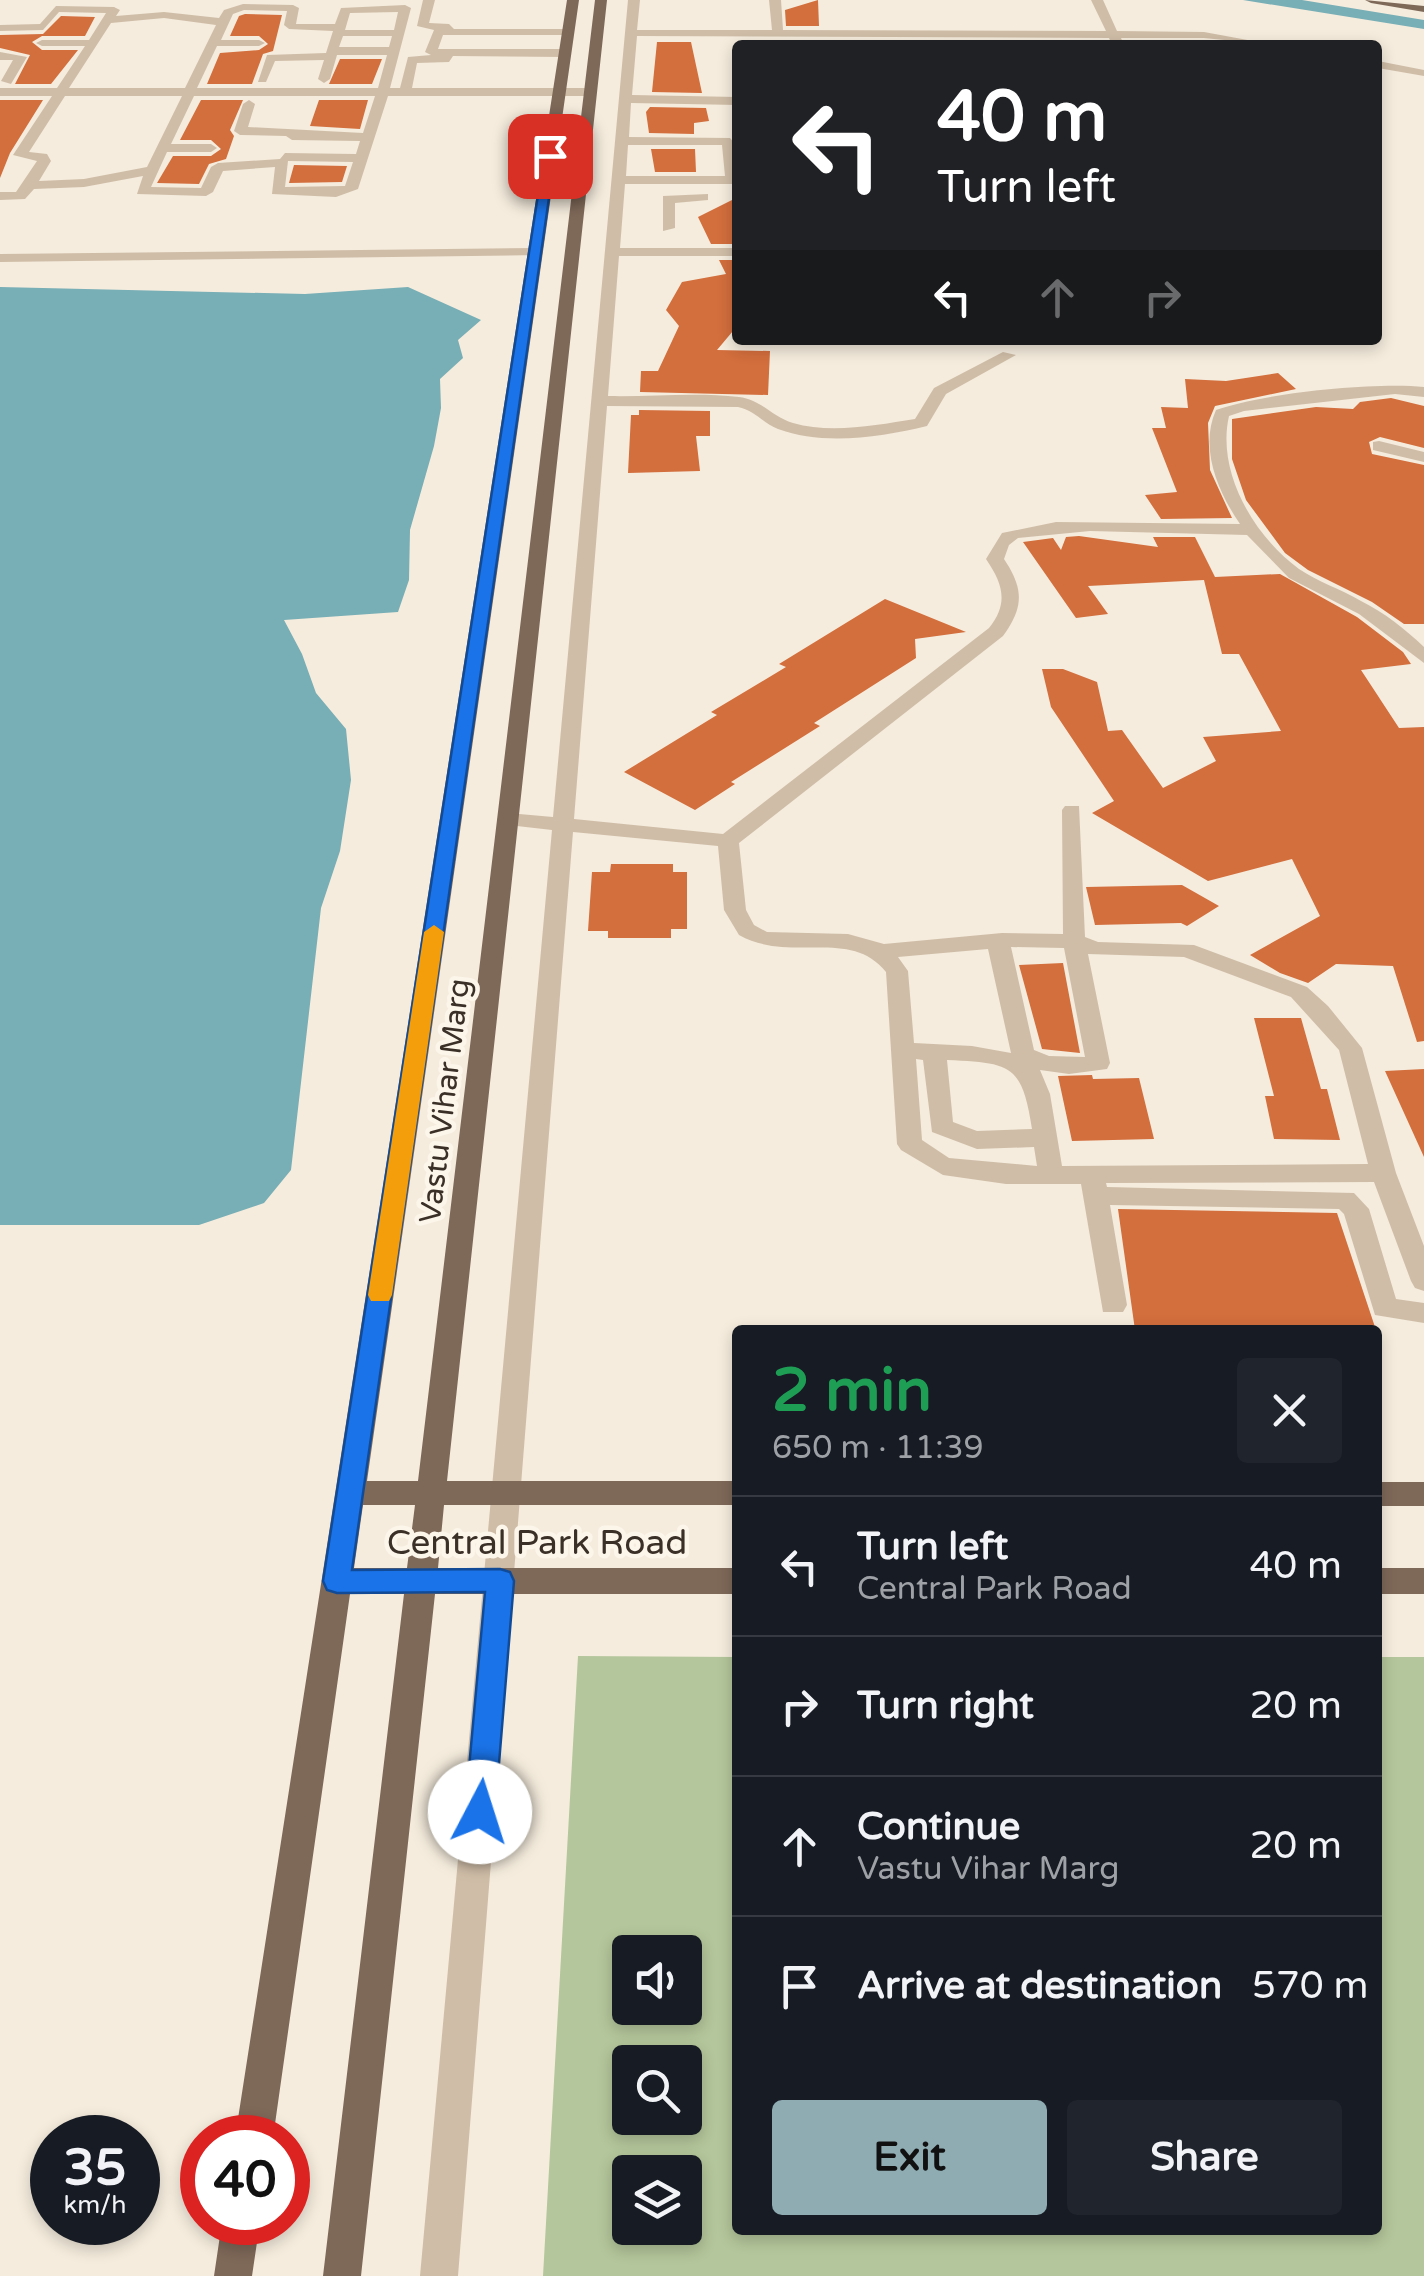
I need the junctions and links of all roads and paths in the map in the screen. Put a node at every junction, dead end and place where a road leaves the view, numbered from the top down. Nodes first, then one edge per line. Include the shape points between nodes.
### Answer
1 (429, 0) edge
2 (573, 0) edge
3 (602, 0) edge
4 (634, 0) edge
5 (775, 0) edge
6 (1097, 0) edge
7 (1370, 0) edge
8 (1424, 9) edge
9 (108, 20) junction
10 (223, 22) junction
11 (0, 28) edge
12 (338, 30) junction
13 (400, 33) junction
14 (630, 33) junction
15 (778, 34) junction
16 (835, 40) edge
17 (922, 40) edge
18 (991, 40) edge
19 (1116, 40) edge
20 (1233, 40) edge
21 (95, 42) junction
22 (566, 42) junction
23 (42, 43) dead end
24 (214, 43) junction
25 (259, 43) dead end
26 (395, 52) junction
27 (332, 54) junction
28 (0, 56) edge
29 (1382, 66) edge
30 (1421, 73) dead end
31 (262, 79) junction
32 (324, 79) junction
33 (2, 85) edge
34 (383, 91) junction
35 (64, 92) junction
36 (191, 92) junction
37 (405, 92) junction
38 (559, 92) junction
39 (590, 92) junction
40 (624, 99) junction
41 (732, 101) edge
42 (0, 104) edge
43 (249, 104) junction
44 (295, 129) junction
45 (732, 129) edge
46 (368, 137) junction
47 (623, 137) junction
48 (163, 148) junction
49 (211, 148) dead end
50 (20, 155) junction
51 (0, 156) edge
52 (361, 158) junction
53 (732, 159) edge
54 (284, 160) junction
55 (152, 170) junction
56 (617, 180) junction
57 (732, 180) edge
58 (30, 185) junction
59 (0, 196) edge
60 (722, 197) dead end
61 (688, 235) dead end
62 (617, 240) junction
63 (732, 251) edge
64 (535, 252) junction
65 (0, 258) edge
66 (1008, 356) dead end
67 (1424, 392) edge
68 (598, 401) junction
69 (1379, 446) dead end
70 (1424, 457) edge
71 (1255, 530) junction
72 (1424, 657) edge
73 (1072, 810) dead end
74 (508, 819) junction
75 (562, 822) junction
76 (728, 840) junction
77 (998, 940) junction
78 (1074, 941) junction
79 (882, 951) junction
80 (903, 1051) junction
81 (934, 1053) junction
82 (1044, 1137) junction
83 (1383, 1174) junction
84 (1052, 1176) junction
85 (1094, 1185) junction
86 (1424, 1282) edge
87 (1113, 1305) dead end
88 (1424, 1313) edge
89 (350, 1493) junction
90 (431, 1493) junction
91 (507, 1493) junction
92 (732, 1494) edge
93 (1382, 1494) edge
94 (1424, 1494) edge
95 (337, 1581) junction
96 (422, 1581) junction
97 (500, 1581) junction
98 (732, 1581) edge
99 (1382, 1581) edge
100 (1424, 1581) edge
101 (257, 2115) edge
102 (238, 2245) edge
103 (233, 2276) edge
104 (342, 2276) edge
105 (439, 2276) edge

1 - 22 street via 424,27
2 - 22 main road, Vastu Vihar Marg
3 - 39 main road, Vastu Vihar Marg
4 - 14 street
5 - 15 street
6 - 19 street
7 - 8 main road
9 - 10 street via 164,15
9 - 11 street via 110,8 59,8 41,27
9 - 21 street
10 - 12 street via 234,8 286,7 295,9 293,28
10 - 24 street
12 - 13 street
12 - 13 street via 349,8 396,6 407,10
12 - 27 street
13 - 26 street
14 - 15 street
14 - 40 street
15 - 16 street
17 - 18 street
18 - 19 street
19 - 20 street
21 - 23 street
21 - 35 street
22 - 22 street via 431,52 438,32
22 - 37 street via 413,59
22 - 38 main road, Vastu Vihar Marg
24 - 25 street
24 - 36 street
26 - 27 street
26 - 34 street
27 - 31 street via 271,58
27 - 32 street
28 - 33 street via 21,57
29 - 30 street
31 - 32 street
31 - 36 street
32 - 34 street
33 - 35 street
34 - 36 street
34 - 37 street
34 - 43 street
34 - 46 street
35 - 36 street
35 - 42 street
35 - 50 street
36 - 43 street
36 - 48 street
37 - 38 street
38 - 39 street
38 - 64 main road, Vastu Vihar Marg
39 - 74 main road, Vastu Vihar Marg
40 - 41 street
40 - 47 street
43 - 44 street via 240,131
44 - 46 street
44 - 54 street
45 - 47 street
46 - 52 street
47 - 53 street via 725,141
47 - 56 street
48 - 49 street
48 - 55 street
50 - 51 street
50 - 58 street via 44,161
52 - 54 street
52 - 54 street via 351,189 336,193 277,191
54 - 55 street via 223,164 201,193 143,193
55 - 58 street
56 - 57 street
56 - 62 street
58 - 59 street via 20,196
60 - 61 street via 668,199 662,232
62 - 63 street
62 - 68 street
64 - 65 street
64 - 89 main road, Vastu Vihar Marg
66 - 68 street via 940,392 921,423 870,432 787,426 738,402
67 - 71 street via 1240,406 1222,414 1214,431 1218,456 1228,488
68 - 75 street
69 - 70 street
71 - 72 street via 1289,570 1361,608
71 - 76 street via 1066,527 1014,533 998,546 995,559 1013,598 996,632
73 - 78 street
74 - 75 street
74 - 90 main road, Vastu Vihar Marg
75 - 76 street
75 - 91 street
76 - 79 street via 736,916 746,931 766,940 862,942
77 - 78 street
77 - 78 street via 1022,1054 1077,1066 1098,1063
77 - 79 street
78 - 83 street via 1096,948 1186,950 1299,992 1350,1048
79 - 80 street via 897,971
80 - 81 street
80 - 84 street via 910,1144 943,1166
81 - 82 street via 984,1054 1017,1064 1032,1076
81 - 82 street via 941,1126 973,1141
82 - 84 street
83 - 85 street
83 - 86 street
84 - 85 street
85 - 87 street
85 - 88 street via 1345,1200 1356,1209 1386,1308
89 - 90 main road, Central Park Road
89 - 95 main road, Vastu Vihar Marg
90 - 91 main road, Central Park Road
90 - 96 main road, Vastu Vihar Marg
91 - 92 main road, Central Park Road
91 - 97 street
93 - 94 main road
95 - 96 main road, Central Park Road
95 - 101 main road, Vastu Vihar Marg
96 - 97 main road, Central Park Road
96 - 104 main road, Vastu Vihar Marg
97 - 98 main road, Central Park Road
97 - 105 street
99 - 100 main road
102 - 103 main road

